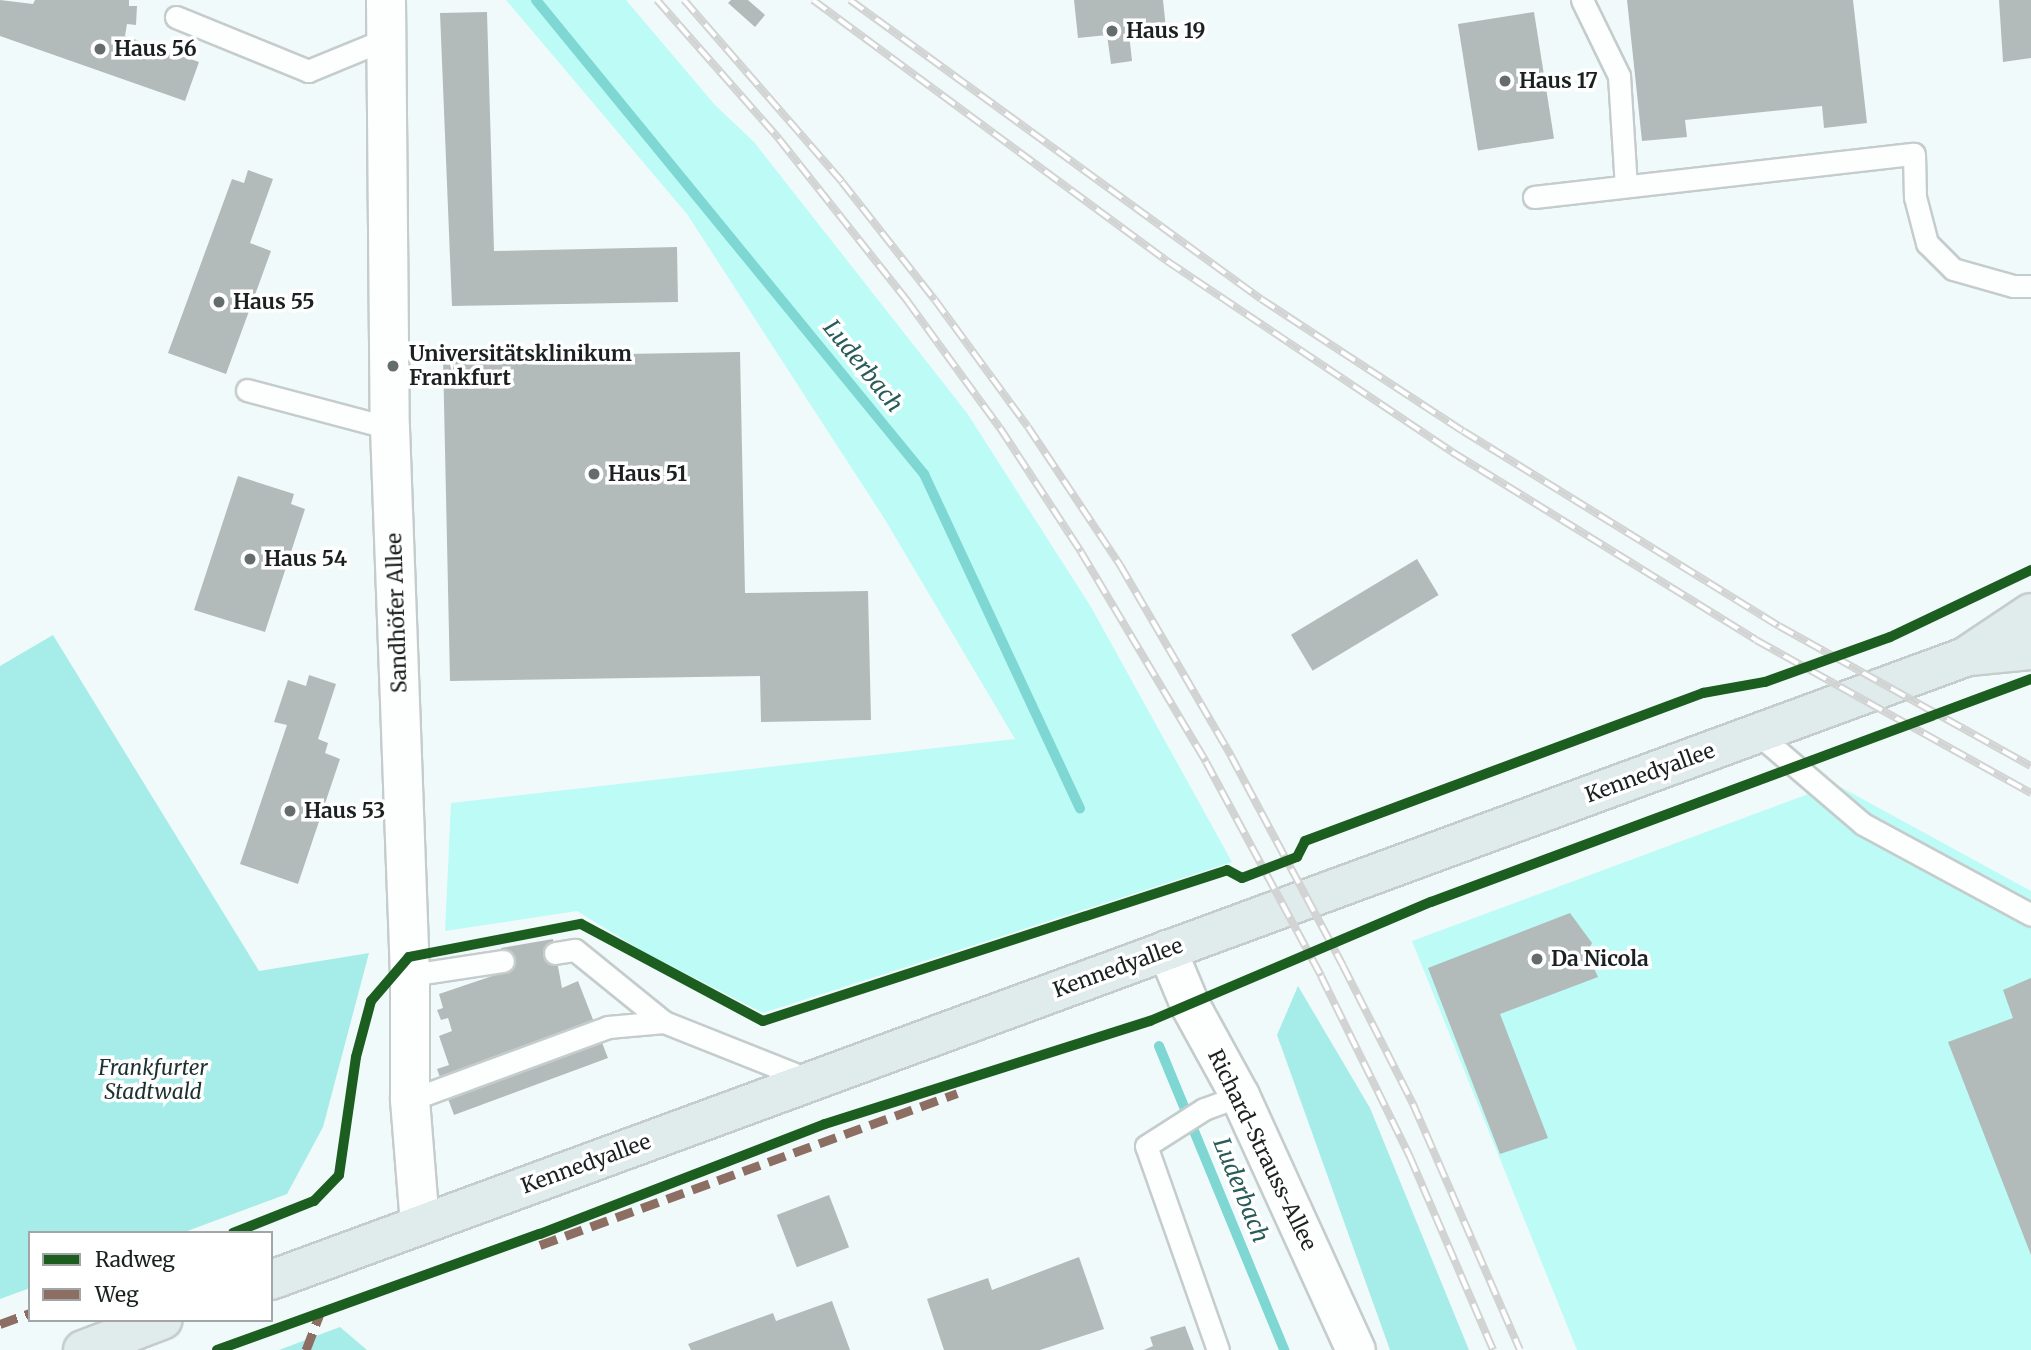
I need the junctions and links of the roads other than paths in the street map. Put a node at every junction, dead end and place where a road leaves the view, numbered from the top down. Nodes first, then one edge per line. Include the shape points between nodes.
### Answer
1 (386, 0) edge
2 (1582, 0) edge
3 (176, 17) dead end
4 (386, 39) junction
5 (1626, 187) junction
6 (1534, 197) dead end
7 (2031, 286) edge
8 (247, 390) dead end
9 (390, 428) junction
10 (2031, 613) edge
11 (2031, 650) edge
12 (1965, 657) junction
13 (1758, 734) junction
14 (2031, 915) edge
15 (1167, 950) junction
16 (555, 953) dead end
17 (503, 961) dead end
18 (410, 975) junction
19 (664, 1022) junction
20 (812, 1081) junction
21 (1240, 1096) junction
22 (410, 1100) junction
23 (420, 1225) junction
24 (273, 1279) edge
25 (157, 1322) edge
26 (83, 1350) edge
27 (1218, 1350) edge
28 (1356, 1350) edge

1 - 4 street, Sandhöfer Allee
2 - 5 lane via 1619,76
3 - 4 lane via 308,71
4 - 9 street, Sandhöfer Allee
5 - 6 lane
5 - 7 lane via 1914,154 1915,197 1927,243 1953,269 2013,286
8 - 9 lane
9 - 18 street, Sandhöfer Allee
10 - 12 main road, Kennedyallee
11 - 12 main road, Kennedyallee
12 - 13 main road, Kennedyallee
13 - 14 lane via 1863,824
13 - 15 main road, Kennedyallee
15 - 20 main road, Kennedyallee
15 - 21 street, Richard-Strauss-Allee via 1190,1005
16 - 19 lane via 575,950
17 - 18 lane
18 - 22 street, Sandhöfer Allee
19 - 20 lane
19 - 22 lane via 608,1027
20 - 23 main road, Kennedyallee
21 - 27 lane via 1204,1109 1146,1146
21 - 28 street, Richard-Strauss-Allee
22 - 23 street, Sandhöfer Allee
23 - 24 main road, Kennedyallee
25 - 26 main road

